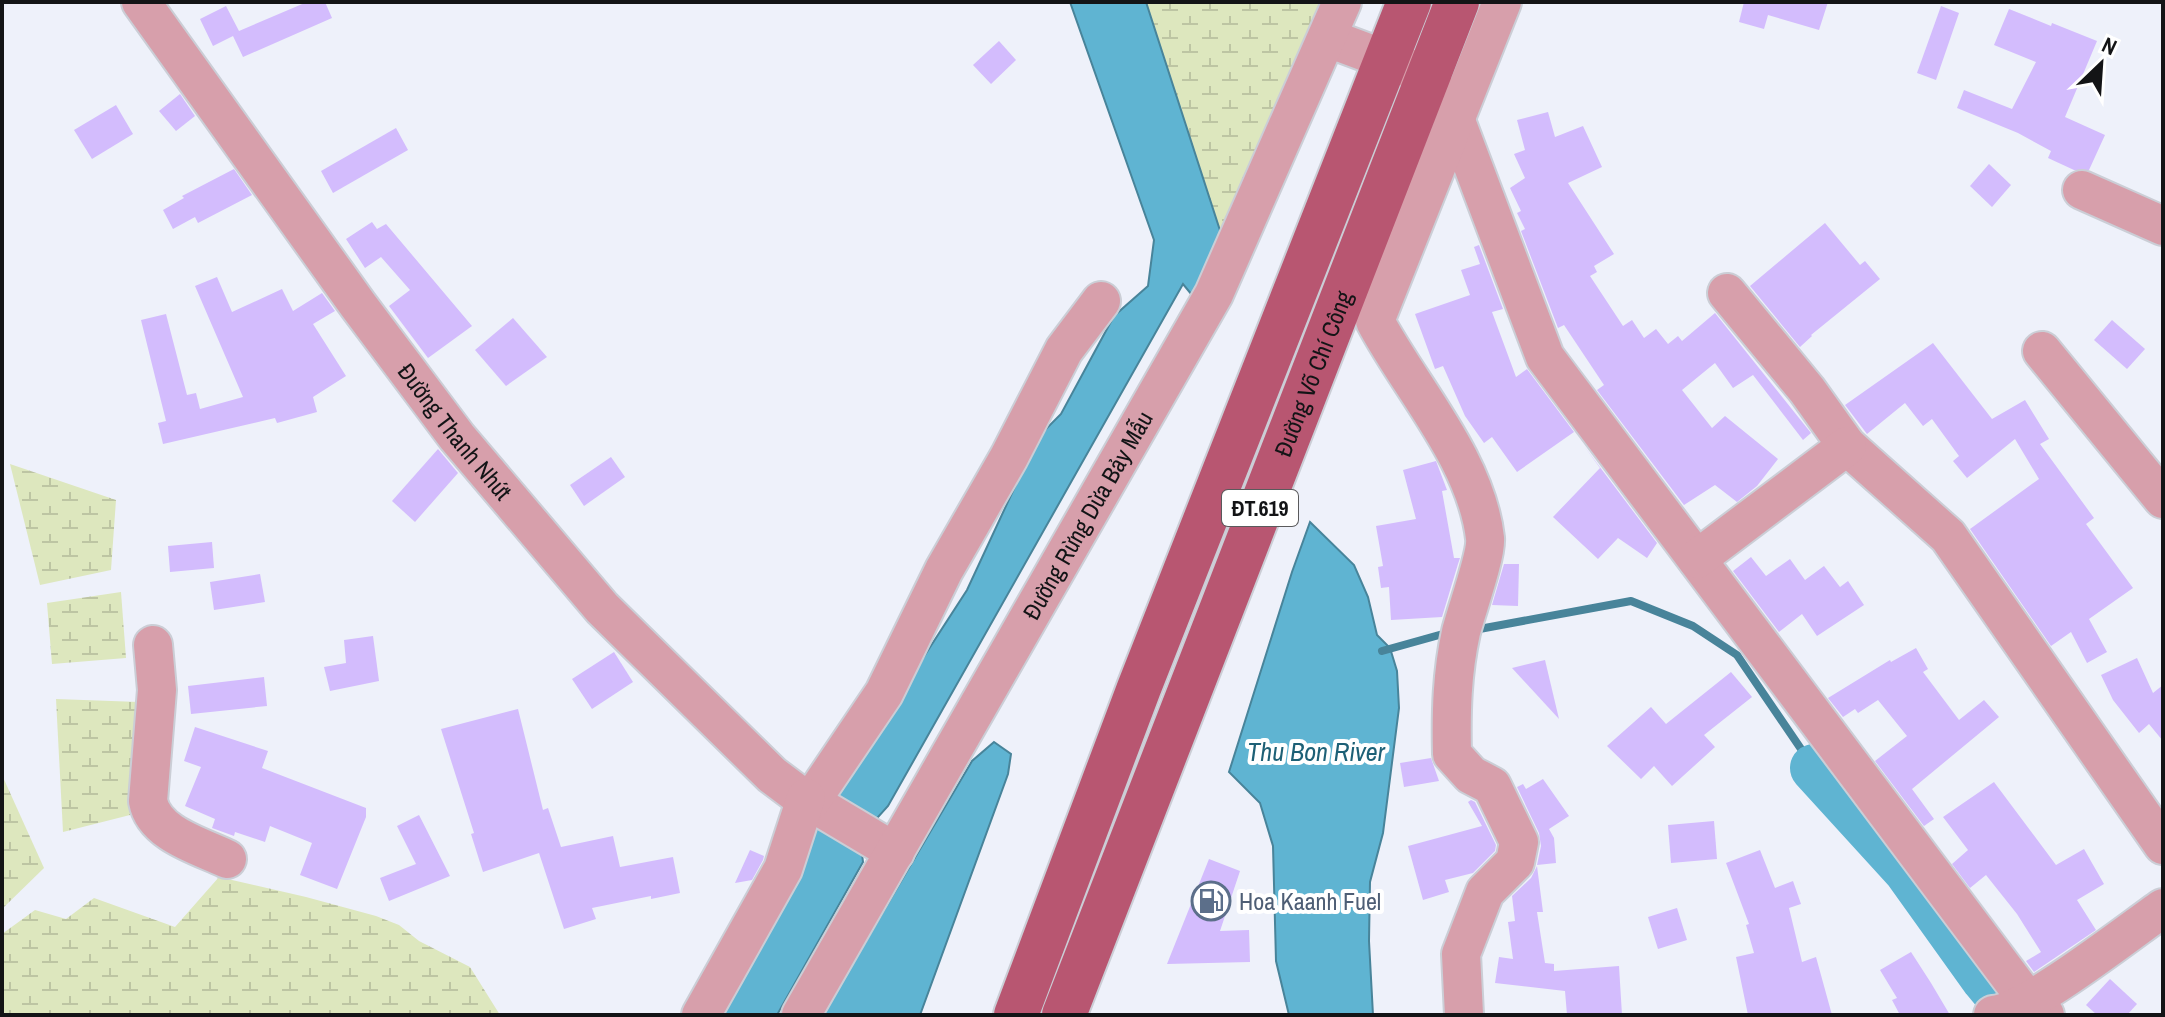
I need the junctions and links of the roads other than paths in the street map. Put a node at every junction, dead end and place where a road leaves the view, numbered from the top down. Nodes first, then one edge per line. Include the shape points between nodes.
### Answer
1 (141, 2) edge
2 (1342, 2) edge
3 (1409, 2) edge
4 (1457, 2) edge
5 (1502, 2) edge
6 (1328, 38) junction
7 (1386, 61) junction
8 (1427, 75) junction
9 (1456, 121) junction
10 (2082, 190) dead end
11 (2163, 226) edge
12 (1727, 293) dead end
13 (1101, 301) dead end
14 (2042, 351) dead end
15 (1847, 446) junction
16 (2163, 499) edge
17 (1697, 559) junction
18 (153, 645) dead end
19 (814, 803) junction
20 (2163, 845) edge
21 (888, 849) junction
22 (227, 859) dead end
23 (2163, 908) edge
24 (2017, 1011) edge
25 (701, 1015) edge
26 (801, 1015) edge
27 (1016, 1015) edge
28 (1064, 1015) edge
29 (1464, 1015) edge

1 - 19 street, Đường Thanh Nhứt via 457,437 602,608 763,766
2 - 6 street, Đường Rừng Dừa Bảy Mẫu
3 - 7 main road, Đường Võ Chí Công / ĐT.619
4 - 8 main road, Đường Võ Chí Công / ĐT.619
5 - 9 street
6 - 7 street
6 - 21 street, Đường Rừng Dừa Bảy Mẫu via 1214,294
7 - 8 street
7 - 27 main road, Đường Võ Chí Công / ĐT.619
8 - 9 street
8 - 28 main road, Đường Võ Chí Công / ĐT.619
9 - 17 street via 1545,357
9 - 29 street via 1375,321 1452,445 1474,494 1486,540 1451,694 1452,754 1471,775 1492,786 1519,848 1515,862 1485,892 1461,954
10 - 11 street
12 - 15 street
13 - 19 street via 1064,350 944,570 884,693
14 - 16 street
15 - 17 street
15 - 20 street via 1948,536
17 - 24 street
18 - 22 street via 157,690 150,813 170,831
19 - 21 street, Đường Thanh Nhứt
19 - 25 street
21 - 26 street, Đường Rừng Dừa Bảy Mẫu
23 - 24 street

